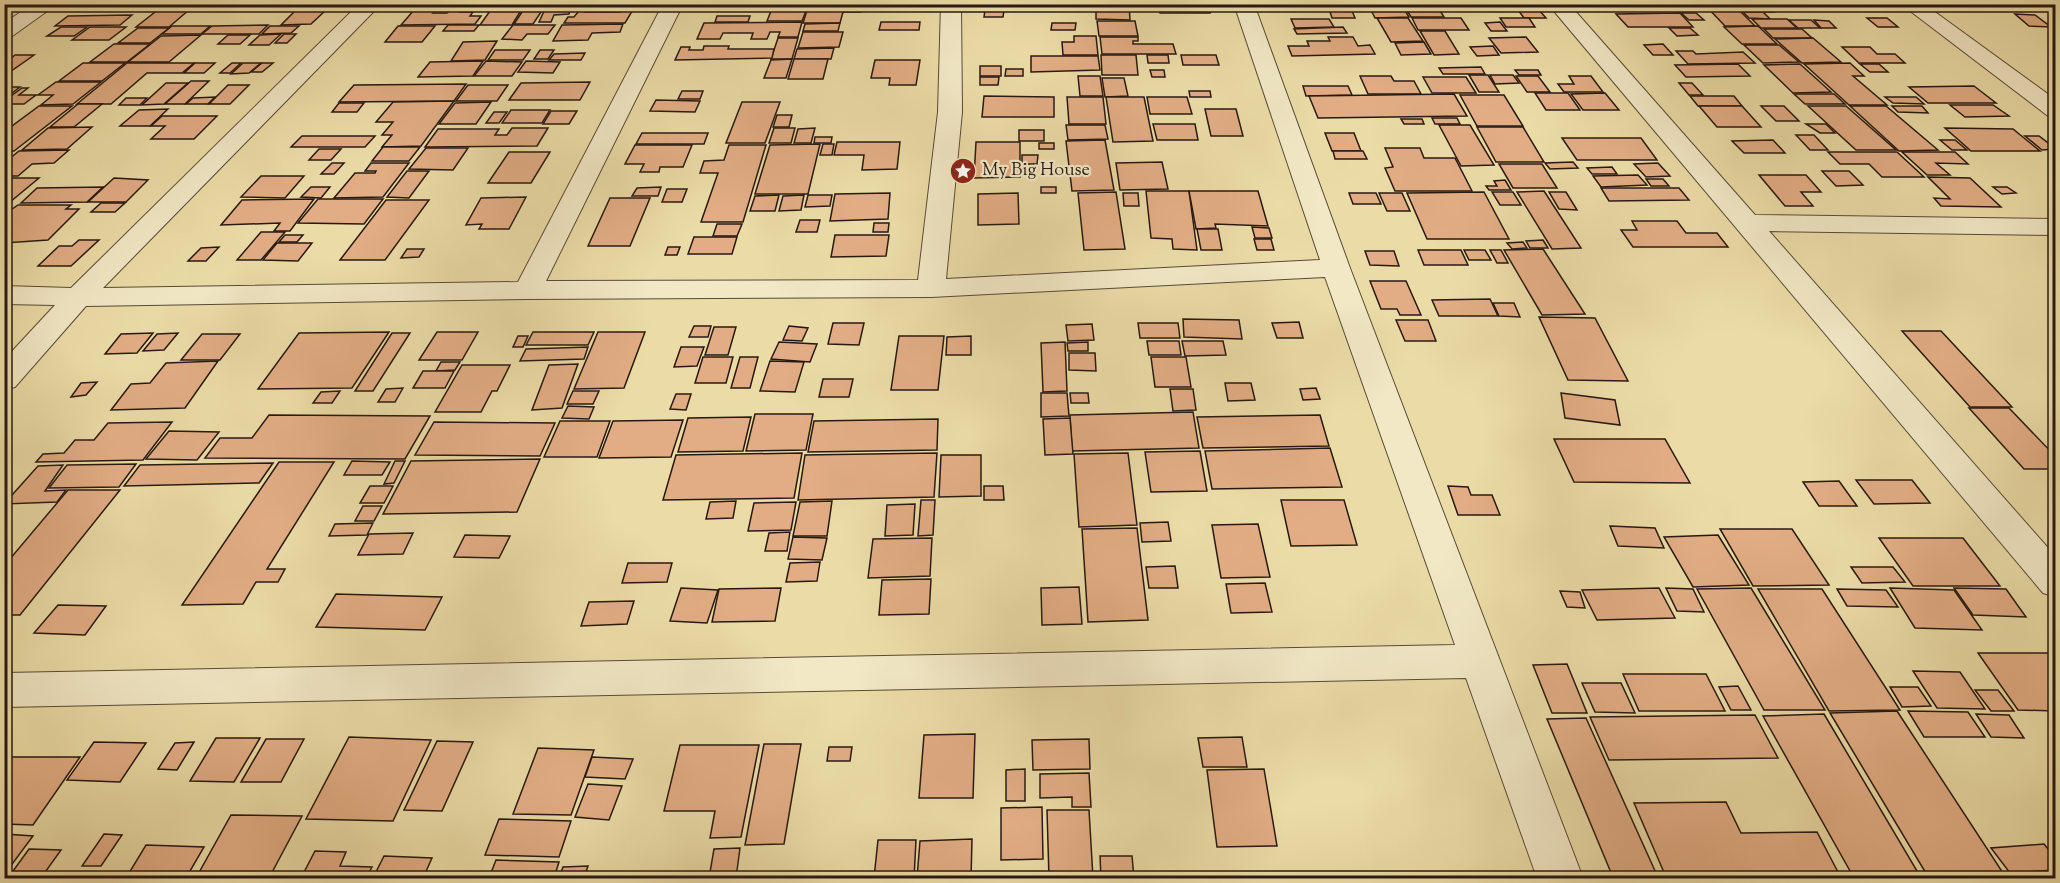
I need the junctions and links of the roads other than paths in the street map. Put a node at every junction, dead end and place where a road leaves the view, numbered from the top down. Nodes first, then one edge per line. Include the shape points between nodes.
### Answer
1 (47, 4) edge
2 (371, 4) edge
3 (673, 4) edge
4 (951, 4) edge
5 (1244, 4) edge
6 (1557, 4) edge
7 (1911, 4) edge
8 (4, 33) edge
9 (2055, 111) edge
10 (1747, 224) junction
11 (2055, 227) edge
12 (1336, 268) junction
13 (931, 288) junction
14 (528, 290) junction
15 (4, 295) edge
16 (78, 297) junction
17 (4, 380) edge
18 (2055, 583) edge
19 (1481, 661) junction
20 (4, 690) edge
21 (1560, 879) edge

1 - 8 street
2 - 16 street
3 - 14 street
4 - 13 street via 950,112
5 - 12 street
6 - 10 street
7 - 9 street
10 - 11 street
10 - 18 street
12 - 13 street
12 - 19 street
13 - 14 street
14 - 16 street
15 - 16 street
16 - 17 street
19 - 20 street
19 - 21 street

